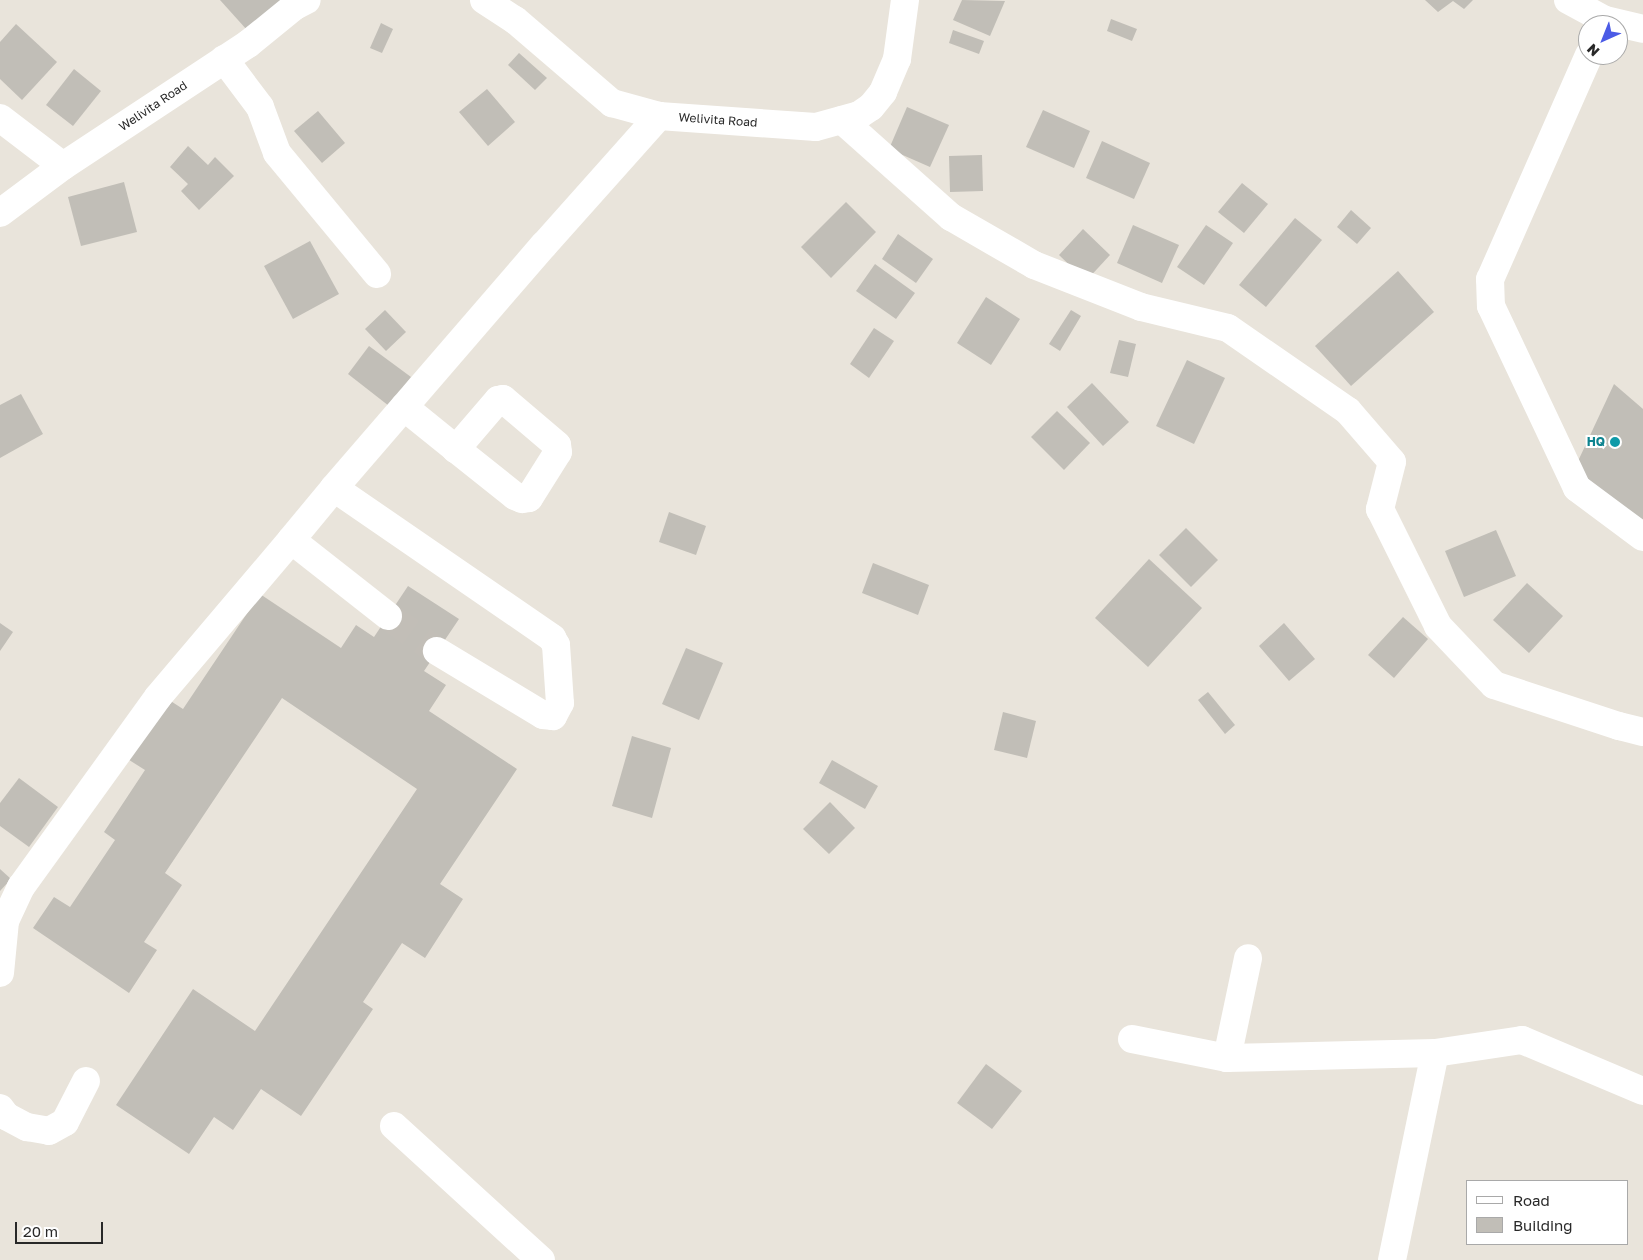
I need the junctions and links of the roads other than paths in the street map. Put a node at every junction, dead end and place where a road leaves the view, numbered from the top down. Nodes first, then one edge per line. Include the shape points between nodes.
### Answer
1 (307, 0) edge
2 (484, 0) edge
3 (905, 0) edge
4 (1568, 0) edge
5 (1592, 15) edge
6 (1628, 26) edge
7 (1643, 29) edge
8 (224, 59) junction
9 (1585, 65) edge
10 (659, 116) junction
11 (0, 118) edge
12 (842, 120) junction
13 (63, 166) junction
14 (0, 213) edge
15 (377, 274) dead end
16 (404, 407) junction
17 (456, 449) dead end
18 (334, 488) junction
19 (1643, 537) edge
20 (291, 540) junction
21 (388, 616) tunnel mouth
22 (437, 651) tunnel mouth
23 (1643, 732) edge
24 (1248, 958) dead end
25 (0, 973) edge
26 (1132, 1039) dead end
27 (1435, 1053) junction
28 (1227, 1058) junction
29 (86, 1081) dead end
30 (1643, 1091) edge
31 (0, 1108) edge
32 (394, 1126) dead end
33 (541, 1260) edge
34 (1392, 1260) edge

1 - 8 street, Welivita Road via 294,6 248,44
2 - 10 street, Welivita Road via 515,20 612,103
3 - 12 street, Welivita Road via 897,58 884,92 859,115
4 - 5 street
6 - 7 street
8 - 13 street, Welivita Road
8 - 15 street via 260,106 277,153
9 - 19 street via 1490,279 1490,306 1577,488
10 - 12 street, Welivita Road via 816,126
10 - 16 street
11 - 13 street
12 - 23 street via 950,217 1034,265 1141,307 1228,328 1348,411 1392,462 1380,509 1438,626 1494,685
13 - 14 street, Welivita Road
16 - 17 street
16 - 18 street
18 - 20 street
18 - 22 street via 552,638 556,645 560,703 553,716 543,715
20 - 21 street
20 - 25 street via 158,697 21,887 5,921
24 - 28 street
26 - 28 street
27 - 28 street
27 - 30 street via 1522,1040
27 - 34 street
29 - 31 street via 65,1122 49,1131 27,1127 6,1116
32 - 33 street

